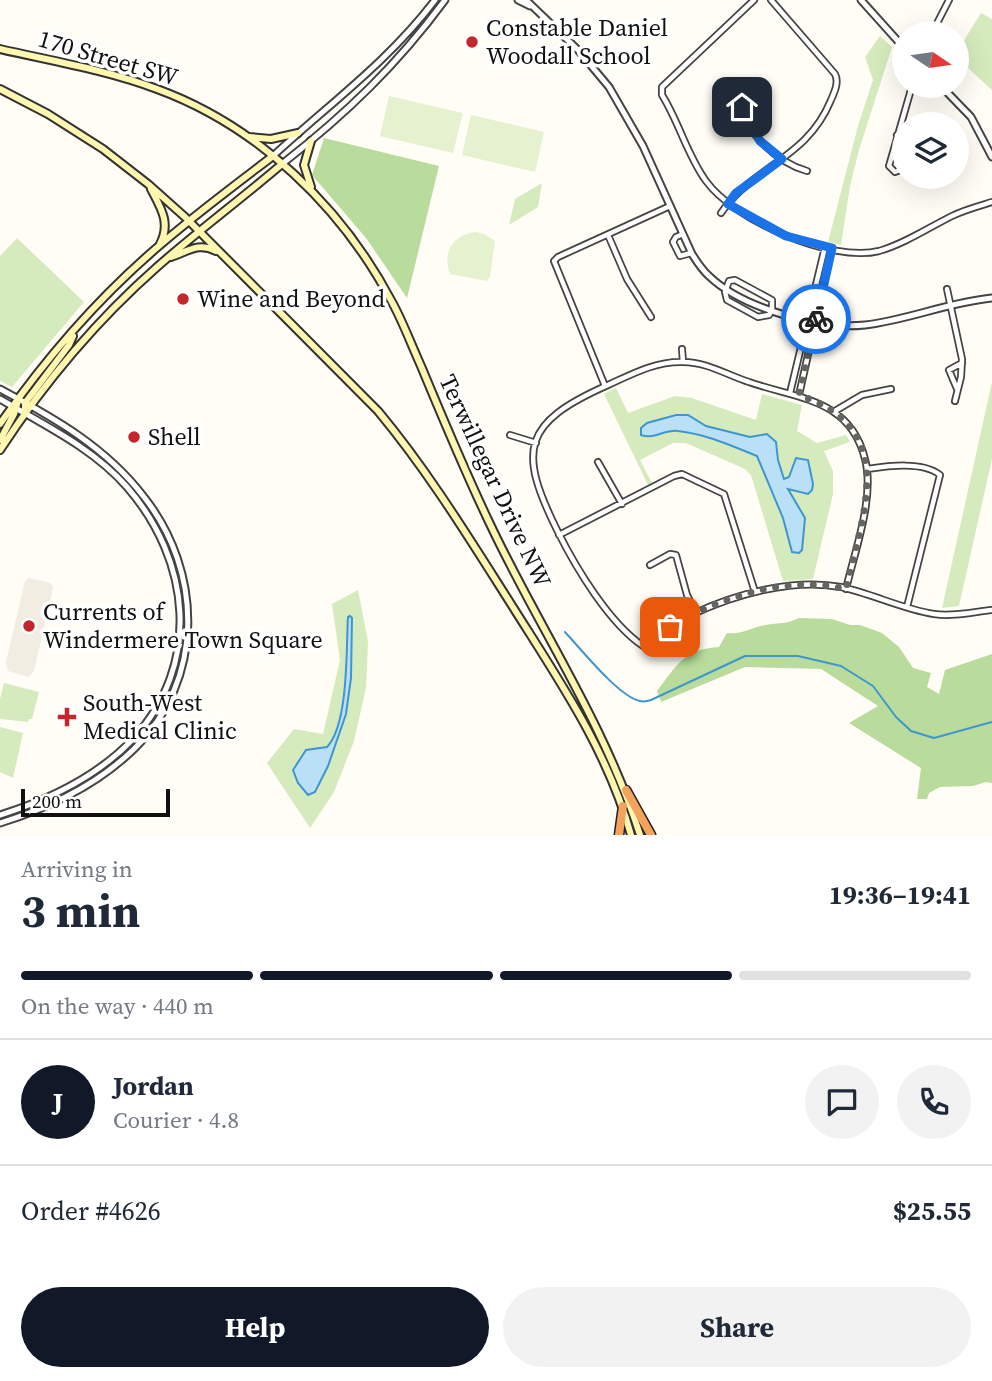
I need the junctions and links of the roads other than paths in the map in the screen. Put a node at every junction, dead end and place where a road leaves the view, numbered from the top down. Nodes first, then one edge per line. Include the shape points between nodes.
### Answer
1 (435, 0) edge
2 (445, 0) edge
3 (517, 0) edge
4 (526, 0) edge
5 (754, 0) edge
6 (771, 0) edge
7 (861, 0) edge
8 (949, 0) edge
9 (533, 7) junction
10 (938, 21) edge
11 (892, 35) edge
12 (0, 49) edge
13 (0, 89) edge
14 (759, 91) dead end
15 (953, 98) edge
16 (298, 133) junction
17 (248, 137) junction
18 (311, 141) junction
19 (273, 156) junction
20 (992, 157) edge
21 (782, 159) junction
22 (282, 164) junction
23 (807, 171) dead end
24 (148, 184) junction
25 (313, 192) junction
26 (992, 202) edge
27 (728, 204) junction
28 (670, 206) junction
29 (721, 214) dead end
30 (189, 221) junction
31 (199, 231) junction
32 (683, 233) junction
33 (607, 234) junction
34 (159, 246) junction
35 (825, 247) junction
36 (832, 248) junction
37 (221, 253) junction
38 (691, 253) junction
39 (166, 259) junction
40 (726, 288) junction
41 (947, 289) dead end
42 (992, 298) edge
43 (950, 304) junction
44 (772, 310) junction
45 (651, 317) dead end
46 (808, 320) junction
47 (816, 321) junction
48 (76, 327) junction
49 (682, 349) dead end
50 (683, 362) junction
51 (962, 363) junction
52 (605, 386) junction
53 (0, 389) edge
54 (891, 389) dead end
55 (958, 389) junction
56 (790, 393) junction
57 (799, 395) junction
58 (18, 399) junction
59 (0, 400) edge
60 (955, 401) dead end
61 (28, 404) junction
62 (14, 408) junction
63 (834, 411) junction
64 (25, 414) junction
65 (0, 424) edge
66 (510, 435) dead end
67 (0, 440) edge
68 (536, 443) junction
69 (0, 450) edge
70 (598, 462) dead end
71 (867, 469) junction
72 (622, 504) junction
73 (559, 535) junction
74 (650, 565) dead end
75 (846, 589) junction
76 (755, 592) junction
77 (907, 607) junction
78 (992, 610) edge
79 (696, 613) junction
80 (626, 790) junction
81 (623, 806) junction
82 (0, 815) edge
83 (0, 823) edge
84 (619, 835) edge
85 (631, 835) edge
86 (640, 835) edge
87 (650, 835) edge

1 - 16 street via 383,59
2 - 18 street via 403,55
3 - 9 street
4 - 9 street
5 - 27 street via 664,83 662,91 703,177
6 - 21 street via 838,80 817,128
7 - 11 street
8 - 10 street
9 - 28 street via 609,87
12 - 17 main road, 170 Street SW via 156,88
13 - 24 main road via 103,149
14 - 21 street via 744,100 743,111 760,141
15 - 20 street via 971,117
16 - 17 main road via 271,139
16 - 19 street
17 - 19 main road, 170 Street SW
18 - 22 street
18 - 25 main road via 304,171
19 - 22 main road, 170 Street SW
19 - 30 main road
21 - 23 street
21 - 27 street
22 - 25 main road, Terwillegar Drive NW
22 - 31 main road
24 - 30 main road
24 - 34 main road via 166,223
25 - 80 main road, Terwillegar Drive NW via 370,263 392,301 489,523
26 - 36 street via 955,214 881,250
27 - 29 street
27 - 35 street via 786,236
28 - 32 street
28 - 33 street
30 - 31 main road, Terwillegar Drive NW
30 - 34 main road
31 - 37 main road, Terwillegar Drive NW
31 - 39 main road
32 - 38 street
32 - 38 street via 673,242 676,250 680,256
33 - 45 street
33 - 52 street via 554,261
34 - 48 main road
35 - 36 street
35 - 46 street
36 - 47 street
37 - 39 main road via 206,246
37 - 81 main road, Terwillegar Drive NW via 378,411 425,471 580,712
38 - 40 street via 710,277
39 - 61 main road via 85,339
40 - 44 street
40 - 44 street via 727,300 747,311 763,318
40 - 44 street via 735,280 769,297
41 - 43 street
42 - 43 street
43 - 47 street via 863,325
43 - 51 street
44 - 46 street
46 - 47 street
46 - 56 street
47 - 57 street
48 - 58 main road
48 - 61 main road via 69,345
49 - 50 street
50 - 52 street via 662,363
50 - 56 street
51 - 55 street
51 - 55 street via 949,370
52 - 68 street via 554,414
53 - 58 street
54 - 63 street via 862,394
55 - 60 street
56 - 57 street
57 - 63 street
58 - 61 street
58 - 62 main road
59 - 62 street
61 - 64 main road
61 - 83 street via 95,447 145,497 177,555 189,617 186,649 173,691 157,722 134,749 52,804
62 - 64 street
62 - 65 main road
62 - 67 main road
63 - 71 street via 858,439
64 - 69 main road
64 - 82 street via 72,441 138,500 175,572 179,644 171,676 151,716 131,741 61,791
66 - 68 street
68 - 73 street via 533,471
70 - 72 street
71 - 75 street via 868,491
71 - 77 street via 905,466 940,475
72 - 73 street
72 - 76 street via 677,474 720,491
73 - 79 street via 595,594 643,646
74 - 79 street via 676,555
75 - 76 street via 778,586
75 - 77 street
76 - 79 street
77 - 78 street via 945,615
80 - 86 main road, Terwillegar Drive NW
80 - 87 highway
81 - 84 highway
81 - 85 main road, Terwillegar Drive NW

